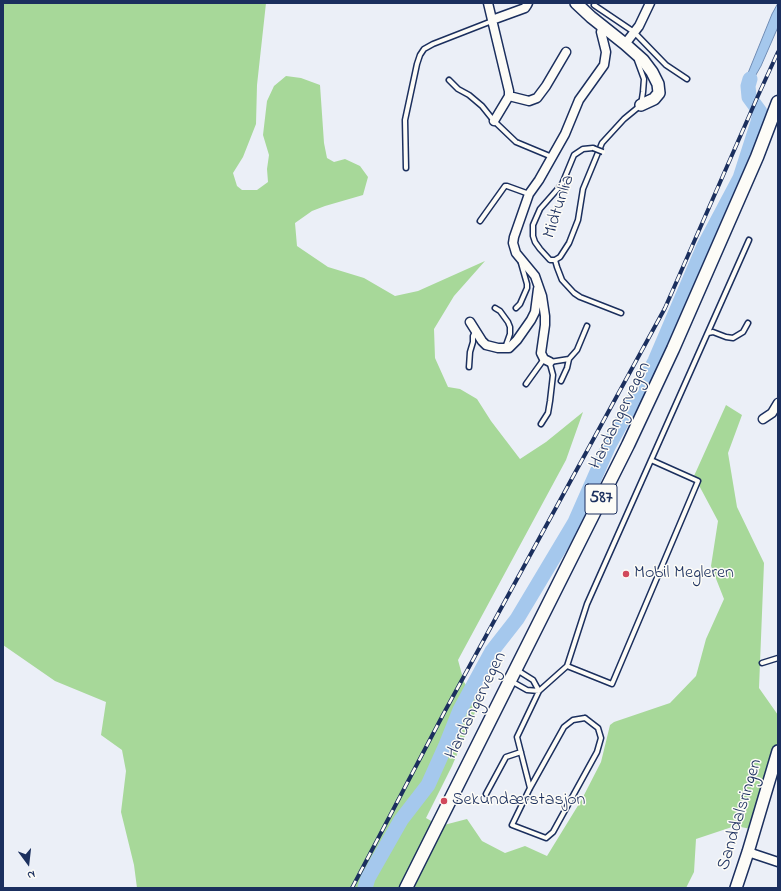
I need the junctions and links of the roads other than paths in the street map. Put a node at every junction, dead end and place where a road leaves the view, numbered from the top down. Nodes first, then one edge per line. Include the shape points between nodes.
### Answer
1 (488, 3) edge
2 (528, 3) edge
3 (576, 3) edge
4 (650, 3) edge
5 (594, 5) dead end
6 (492, 20) junction
7 (603, 26) junction
8 (634, 32) junction
9 (625, 44) junction
10 (566, 52) dead end
11 (634, 52) junction
12 (687, 79) dead end
13 (449, 80) dead end
14 (509, 96) junction
15 (778, 102) edge
16 (640, 105) junction
17 (494, 121) junction
18 (603, 152) dead end
19 (552, 157) junction
20 (406, 168) dead end
21 (529, 194) junction
22 (480, 221) dead end
23 (749, 240) dead end
24 (520, 259) junction
25 (556, 260) junction
26 (538, 282) junction
27 (495, 308) dead end
28 (516, 308) dead end
29 (621, 313) dead end
30 (470, 322) dead end
31 (748, 323) dead end
32 (587, 326) dead end
33 (475, 332) junction
34 (708, 333) junction
35 (505, 348) junction
36 (569, 359) junction
37 (547, 360) junction
38 (469, 367) dead end
39 (562, 381) dead end
40 (526, 384) dead end
41 (778, 403) edge
42 (763, 419) dead end
43 (541, 424) dead end
44 (652, 460) junction
45 (778, 658) edge
46 (762, 663) dead end
47 (567, 666) junction
48 (516, 669) junction
49 (510, 681) junction
50 (539, 691) junction
51 (778, 751) edge
52 (521, 752) junction
53 (530, 788) junction
54 (486, 794) dead end
55 (748, 852) junction
56 (778, 862) edge
57 (406, 888) edge
58 (736, 888) edge

1 - 6 street
2 - 6 street via 524,8
3 - 7 street, Midtunlia
4 - 8 street
5 - 8 lane
6 - 14 street
6 - 20 lane via 433,44 420,55 405,120
7 - 9 street, Midtunlia
7 - 19 street, Midtunlia via 601,32 606,52 604,65 579,100
8 - 9 street
8 - 12 lane via 666,65
9 - 11 street, Midtunlia
10 - 14 street via 537,98 529,101
11 - 16 lane, Midtunlia via 644,79
11 - 16 street, Midtunlia via 646,63 660,91 654,99
13 - 17 lane, Midtunlia via 482,106
14 - 17 street
15 - 48 main road, Hardangervegen / 587 via 757,157 673,349
16 - 25 lane, Midtunlia via 602,143 583,189 578,220 569,243
17 - 19 lane, Midtunlia via 516,142
18 - 25 lane, Midtunlia, bridge via 593,148 583,149 574,155 562,184 540,209 533,225 532,236 535,242 550,260
19 - 21 street, Midtunlia
21 - 22 lane, Midtunlia via 505,186
21 - 24 street, Midtunlia via 514,237 514,248
23 - 34 lane
24 - 26 street, Midtunlia
24 - 28 lane, Midtunlia via 527,288
25 - 29 lane via 562,280 574,293
26 - 35 street via 535,312 512,346
26 - 37 street, Midtunlia via 545,316 541,353
27 - 35 lane via 500,311 510,327
30 - 33 street
31 - 34 lane via 743,332 733,338
32 - 36 lane via 577,350
33 - 35 street via 486,345 492,348
33 - 38 lane
34 - 44 lane
36 - 37 lane
36 - 39 lane
37 - 40 lane
37 - 43 lane, Midtunlia via 553,375 548,413
41 - 42 street via 772,414
44 - 47 lane via 587,604
44 - 47 lane via 698,481 612,684
45 - 46 lane
47 - 50 lane
48 - 49 main road, Hardangervegen / 587
48 - 50 lane via 533,680
49 - 50 lane via 528,690
49 - 57 main road, Hardangervegen / 587
50 - 52 lane via 517,736
51 - 55 street, Sanddalsringen
52 - 53 lane
52 - 54 lane via 506,757
53 - 53 lane via 564,728 573,720 585,718 598,728 601,738 597,752 553,832 546,838 512,825
55 - 56 street
55 - 58 street, Sanddalsringen

